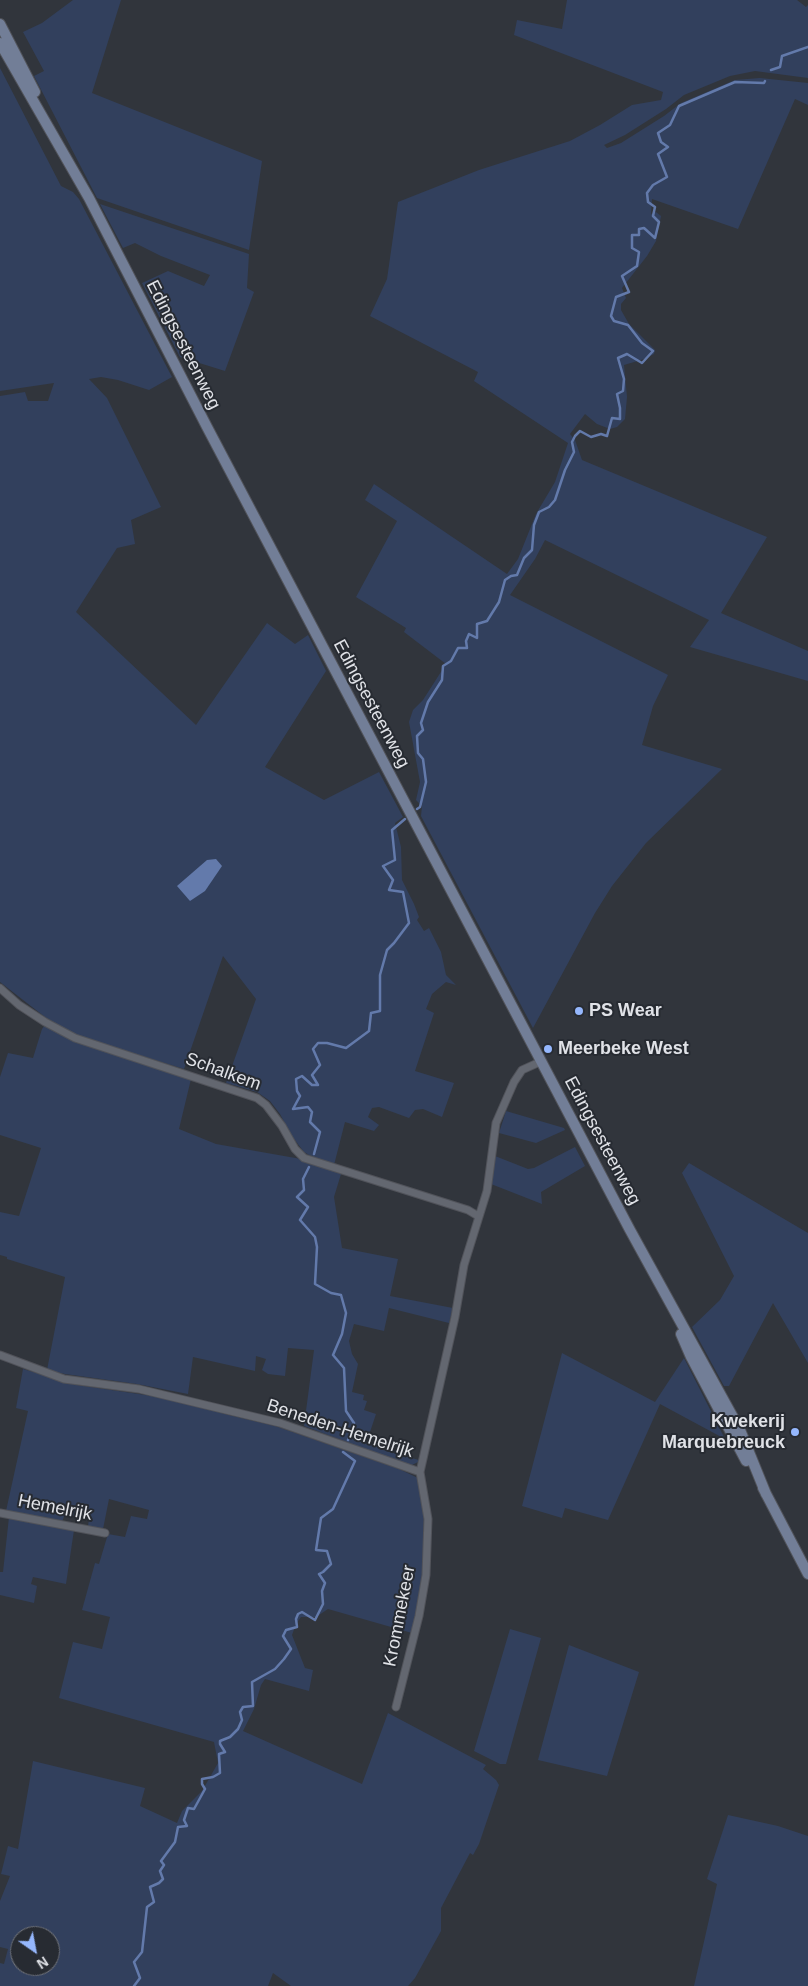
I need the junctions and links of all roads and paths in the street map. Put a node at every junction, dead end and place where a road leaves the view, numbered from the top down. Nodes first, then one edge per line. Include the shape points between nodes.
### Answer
1 (0, 24) edge
2 (0, 43) edge
3 (55, 137) junction
4 (0, 988) edge
5 (542, 1061) junction
6 (478, 1216) junction
7 (0, 1355) edge
8 (420, 1472) junction
9 (0, 1513) edge
10 (104, 1533) dead end
11 (808, 1574) edge
12 (396, 1707) dead end

1 - 3 main road, Edingsesteenweg
2 - 3 main road, Edingsesteenweg
3 - 5 main road, Edingsesteenweg
4 - 6 street, Schalkem via 19,1005 75,1038 257,1098 270,1109 304,1158 468,1210
5 - 6 street, Beneden-Hemelrijk via 522,1070 496,1123 487,1191
5 - 11 main road, Edingsesteenweg via 740,1430 766,1494
6 - 8 street, Beneden-Hemelrijk via 464,1265
7 - 8 street, Beneden-Hemelrijk via 64,1379 140,1388 280,1423
8 - 12 street, Krommekeer via 428,1520 426,1575
9 - 10 street, Hemelrijk

